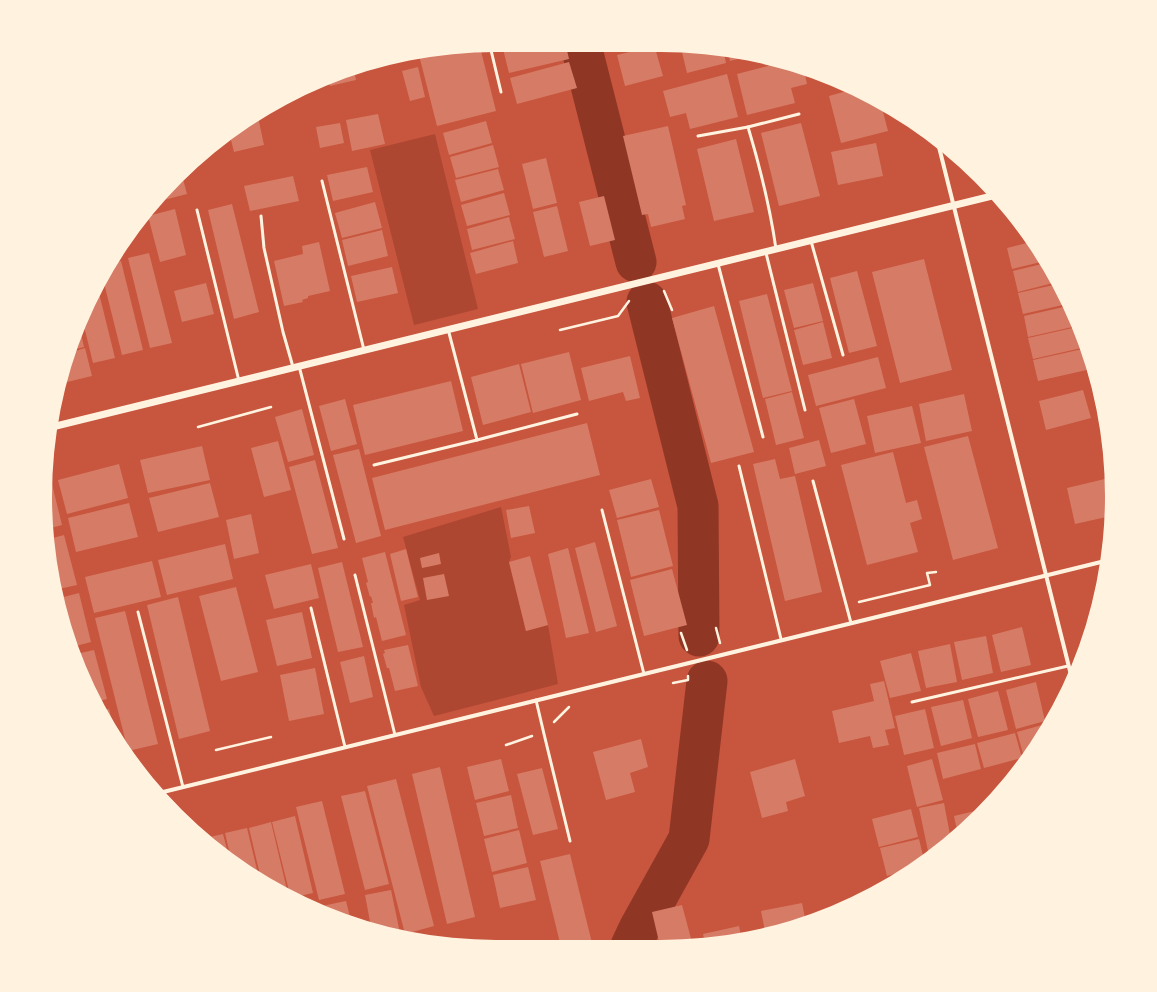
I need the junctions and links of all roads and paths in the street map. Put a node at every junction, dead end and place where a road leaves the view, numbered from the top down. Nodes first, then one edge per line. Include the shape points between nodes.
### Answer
1 (491, 52) edge
2 (501, 92) dead end
3 (799, 114) dead end
4 (748, 127) junction
5 (698, 136) dead end
6 (939, 150) edge
7 (322, 181) dead end
8 (988, 196) edge
9 (953, 204) junction
10 (197, 210) dead end
11 (261, 216) dead end
12 (811, 240) junction
13 (776, 249) junction
14 (766, 251) junction
15 (718, 263) junction
16 (663, 290) dead end
17 (631, 298) dead end
18 (672, 310) dead end
19 (448, 329) junction
20 (560, 330) dead end
21 (364, 350) junction
22 (843, 355) dead end
23 (296, 367) junction
24 (239, 381) junction
25 (271, 408) dead end
26 (805, 410) dead end
27 (577, 414) dead end
28 (58, 425) edge
29 (198, 427) dead end
30 (763, 437) dead end
31 (477, 440) junction
32 (374, 465) dead end
33 (739, 466) dead end
34 (813, 481) dead end
35 (602, 510) dead end
36 (344, 539) dead end
37 (1100, 562) edge
38 (936, 572) dead end
39 (354, 575) dead end
40 (1045, 575) junction
41 (846, 605) junction
42 (311, 608) dead end
43 (138, 612) dead end
44 (851, 623) junction
45 (716, 628) dead end
46 (681, 634) dead end
47 (781, 640) junction
48 (713, 645) dead end
49 (694, 649) dead end
50 (1068, 666) junction
51 (1069, 670) edge
52 (644, 674) junction
53 (536, 700) junction
54 (912, 702) dead end
55 (543, 732) junction
56 (395, 735) junction
57 (271, 737) dead end
58 (506, 745) dead end
59 (345, 747) junction
60 (216, 750) dead end
61 (183, 787) junction
62 (164, 792) edge
63 (570, 841) dead end

1 - 2 lane
3 - 4 lane
4 - 5 lane
4 - 13 lane via 770,213
6 - 9 street
7 - 21 lane
8 - 9 street
9 - 12 street
9 - 40 street
10 - 24 lane
11 - 23 lane via 264,248 282,332
12 - 13 street
12 - 22 lane
13 - 14 street
14 - 15 street
14 - 26 lane
15 - 19 street
15 - 30 lane
16 - 18 path
17 - 20 path via 618,316
19 - 21 street
19 - 31 lane
21 - 23 street
23 - 24 street
23 - 36 lane
24 - 28 street
25 - 29 path
27 - 31 lane
31 - 32 lane
33 - 47 lane
34 - 41 lane
35 - 52 lane
37 - 40 street
38 - 41 path via 927,573 930,585
39 - 56 lane
40 - 44 street
40 - 50 street
41 - 44 lane
42 - 59 lane
43 - 61 lane
44 - 47 street
45 - 48 path via 720,644
46 - 49 path via 687,651
47 - 52 street
50 - 51 street
50 - 54 lane
52 - 53 street
53 - 55 lane
53 - 56 street
55 - 58 path
55 - 63 lane
56 - 59 street
57 - 60 path
59 - 61 street
61 - 62 street

